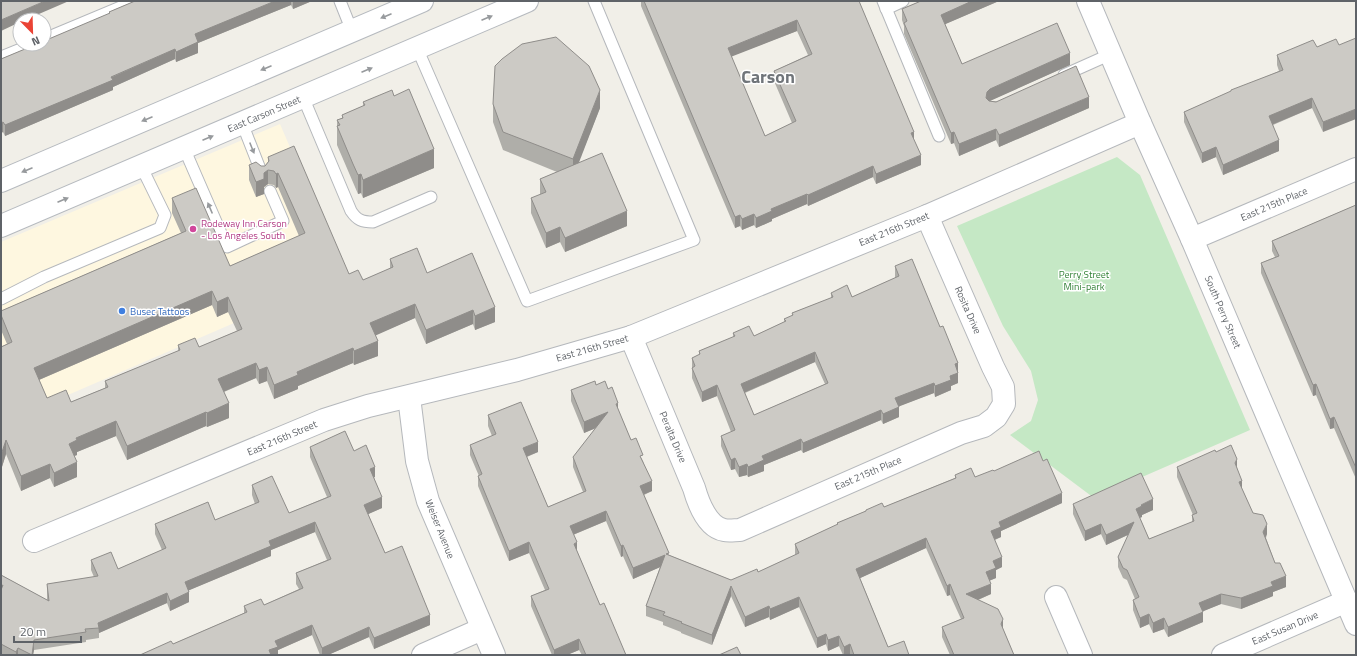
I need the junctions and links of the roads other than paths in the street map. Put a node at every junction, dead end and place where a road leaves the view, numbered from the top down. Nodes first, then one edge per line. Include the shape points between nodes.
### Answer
1 (134, 1) edge
2 (340, 1) edge
3 (422, 1) edge
4 (594, 1) edge
5 (903, 1) edge
6 (1088, 1) edge
7 (515, 3) edge
8 (884, 5) edge
9 (352, 31) junction
10 (52, 36) edge
11 (417, 48) junction
12 (13, 52) edge
13 (1111, 54) junction
14 (1, 57) edge
15 (1055, 79) edge
16 (303, 97) junction
17 (242, 123) junction
18 (1140, 123) junction
19 (939, 136) dead end
20 (184, 148) junction
21 (141, 166) junction
22 (1356, 169) edge
23 (262, 174) edge
24 (1, 181) edge
25 (270, 191) dead end
26 (431, 196) dead end
27 (927, 216) junction
28 (1, 226) edge
29 (1192, 239) junction
30 (1, 299) edge
31 (631, 337) junction
32 (409, 396) junction
33 (1004, 404) joint
34 (723, 530) joint
35 (34, 541) dead end
36 (1056, 597) dead end
37 (1347, 601) junction
38 (1356, 624) edge
39 (482, 629) junction
40 (423, 655) edge
41 (494, 655) edge
42 (1081, 655) edge
43 (1223, 655) edge

1 - 10 lane
2 - 9 lane
3 -> 9 street
4 - 11 lane via 694,240 527,301
5 - 8 lane
6 - 13 street, South Perry Street
11 -> 7 street, East Carson Street
8 - 19 lane
9 -> 24 street
16 -> 11 street, East Carson Street
12 - 14 lane
13 - 15 lane
13 - 18 street, South Perry Street
16 - 17 street, East Carson Street
16 - 26 lane via 356,218 363,222 373,222
20 -> 17 street, East Carson Street
17 -> 23 lane
18 - 27 street, East 216th Street
18 - 29 street, South Perry Street
20 - 21 street, East Carson Street
25 -> 20 lane via 283,221 227,247
28 -> 21 street, East Carson Street
21 - 30 lane via 165,215 160,228 44,277
22 - 29 street, East 215th Place
27 - 31 street, East 216th Street
27 - 33 street, Rosita Drive via 1003,387
29 - 37 street, South Perry Street
31 - 32 street, East 216th Street via 517,370
31 - 34 street, Peralta Drive via 699,504 710,522
32 - 35 street, East 216th Street via 324,420
32 - 39 street, Weiser Avenue via 417,461 428,501
33 - 34 street, East 215th Place via 996,417 984,426 961,433 740,530
36 - 42 street
37 - 38 street, South Perry Street
37 - 43 street, East Susan Drive
39 - 40 street
39 - 41 street, Weiser Avenue

